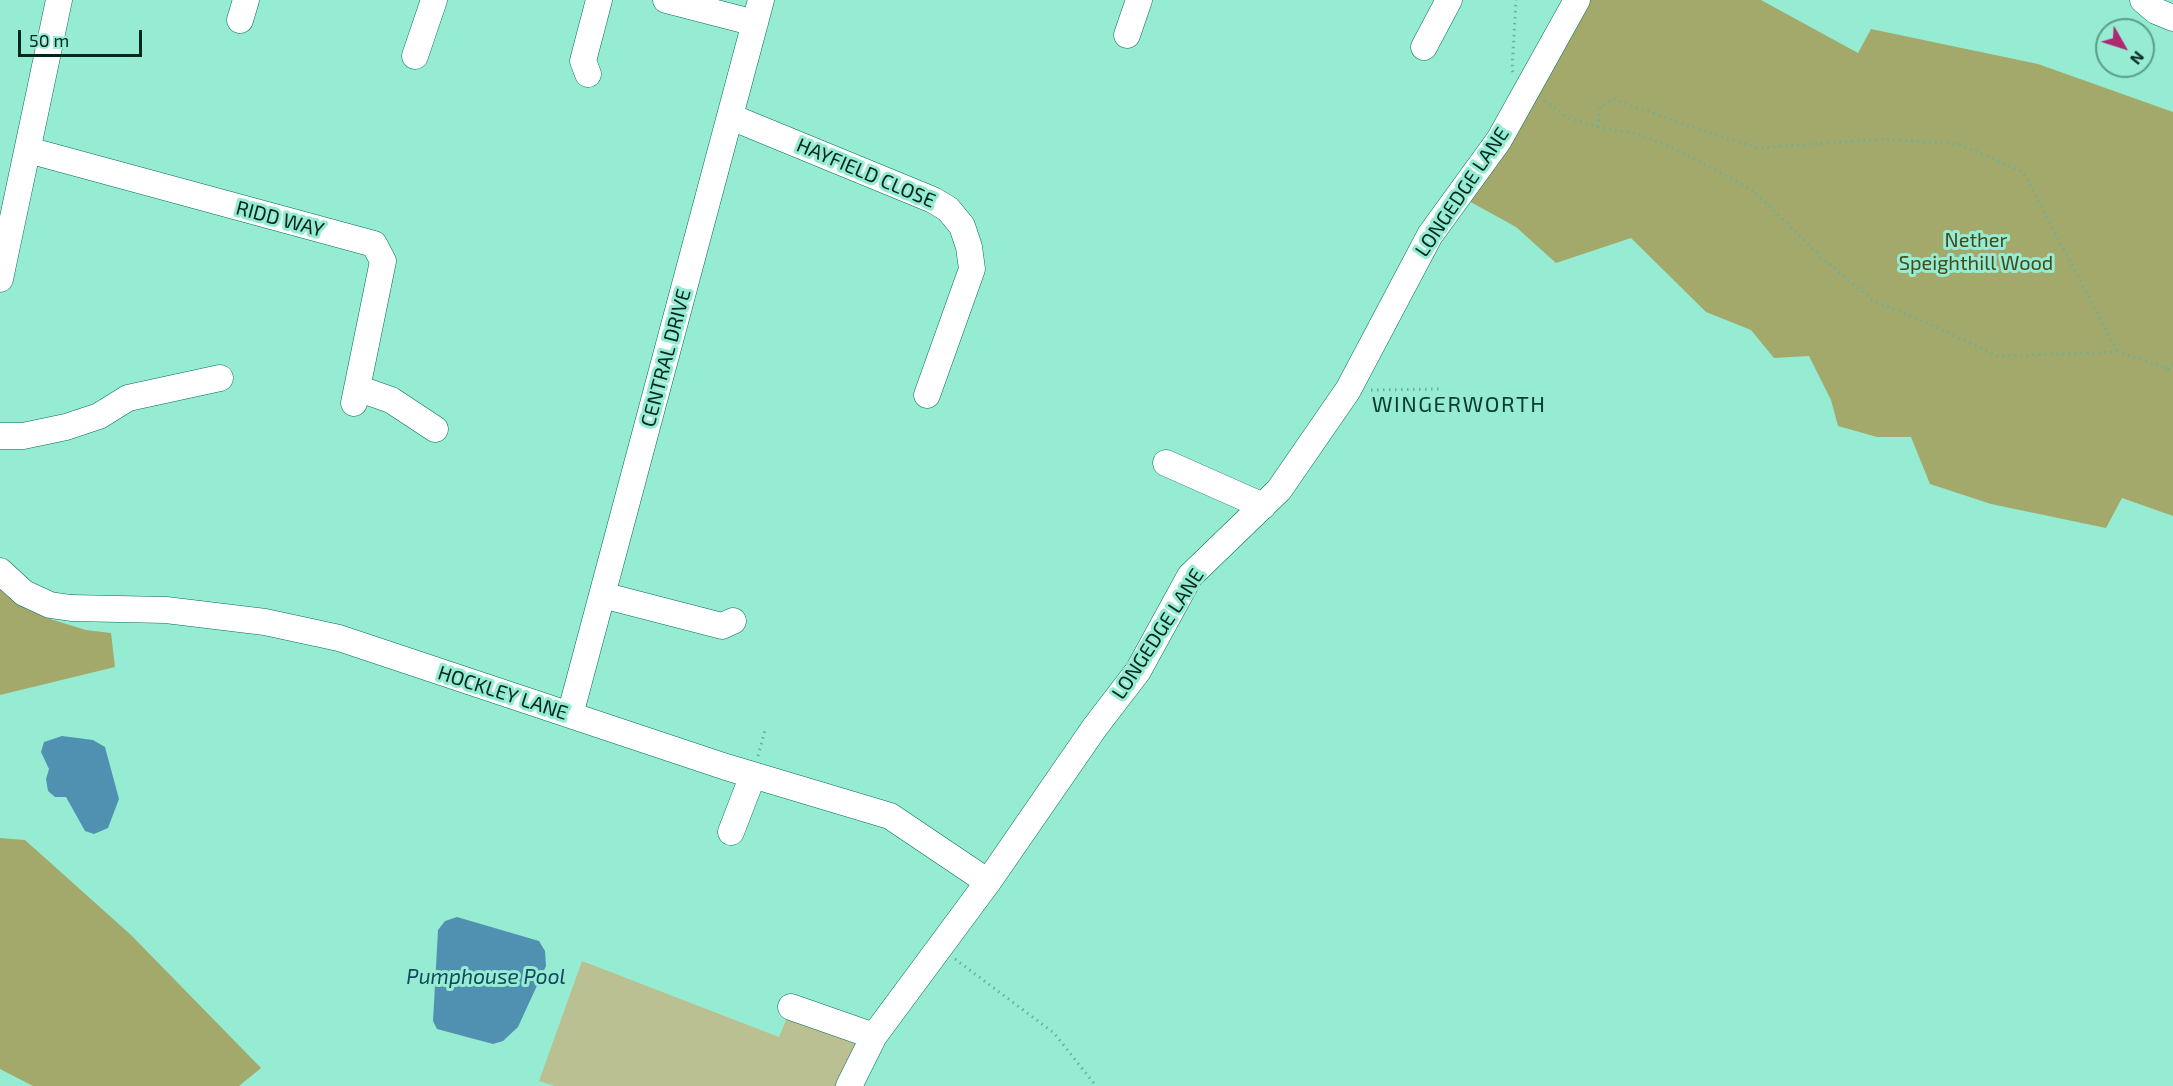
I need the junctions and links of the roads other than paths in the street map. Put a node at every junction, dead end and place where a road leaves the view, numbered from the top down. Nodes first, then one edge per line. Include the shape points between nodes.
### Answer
1 (59, 0) edge
2 (434, 0) edge
3 (599, 0) edge
4 (666, 0) edge
5 (1140, 0) edge
6 (1449, 0) edge
7 (1577, 0) edge
8 (2143, 0) edge
9 (758, 11) edge
10 (2173, 18) edge
11 (1127, 35) dead end
12 (1424, 47) dead end
13 (415, 56) dead end
14 (588, 74) dead end
15 (731, 117) junction
16 (28, 150) junction
17 (0, 279) edge
18 (220, 378) dead end
19 (927, 395) dead end
20 (435, 429) dead end
21 (0, 436) edge
22 (1166, 463) dead end
23 (1263, 506) junction
24 (0, 571) edge
25 (602, 595) junction
26 (733, 621) dead end
27 (570, 715) junction
28 (753, 775) junction
29 (730, 832) dead end
30 (988, 882) junction
31 (791, 1007) dead end
32 (874, 1036) junction
33 (849, 1086) edge

1 - 16 street
2 - 13 street
3 - 14 street via 583,61
4 - 9 street
5 - 11 street
6 - 12 street
7 - 23 street, LONGEDGE LANE via 1499,140 1430,235 1348,390 1279,490
8 - 10 street
9 - 15 street, CENTRAL DRIVE
15 - 19 street, HAYFIELD CLOSE via 933,200 948,209 962,226 972,269
15 - 25 street, CENTRAL DRIVE
16 - 17 street
16 - 20 street, RIDD WAY via 374,244 383,261 355,396 391,400
18 - 21 street via 129,398 99,416 66,428
22 - 23 street
23 - 30 street, LONGEDGE LANE via 1190,576 1138,671
24 - 27 street, HOCKLEY LANE via 24,593 50,605 166,610 265,622 339,638
25 - 26 street via 722,626
25 - 27 street, CENTRAL DRIVE
27 - 28 street, HOCKLEY LANE
28 - 29 street
28 - 30 street, HOCKLEY LANE via 890,816
30 - 32 street, LONGEDGE LANE
31 - 32 street
32 - 33 street, LONGEDGE LANE

